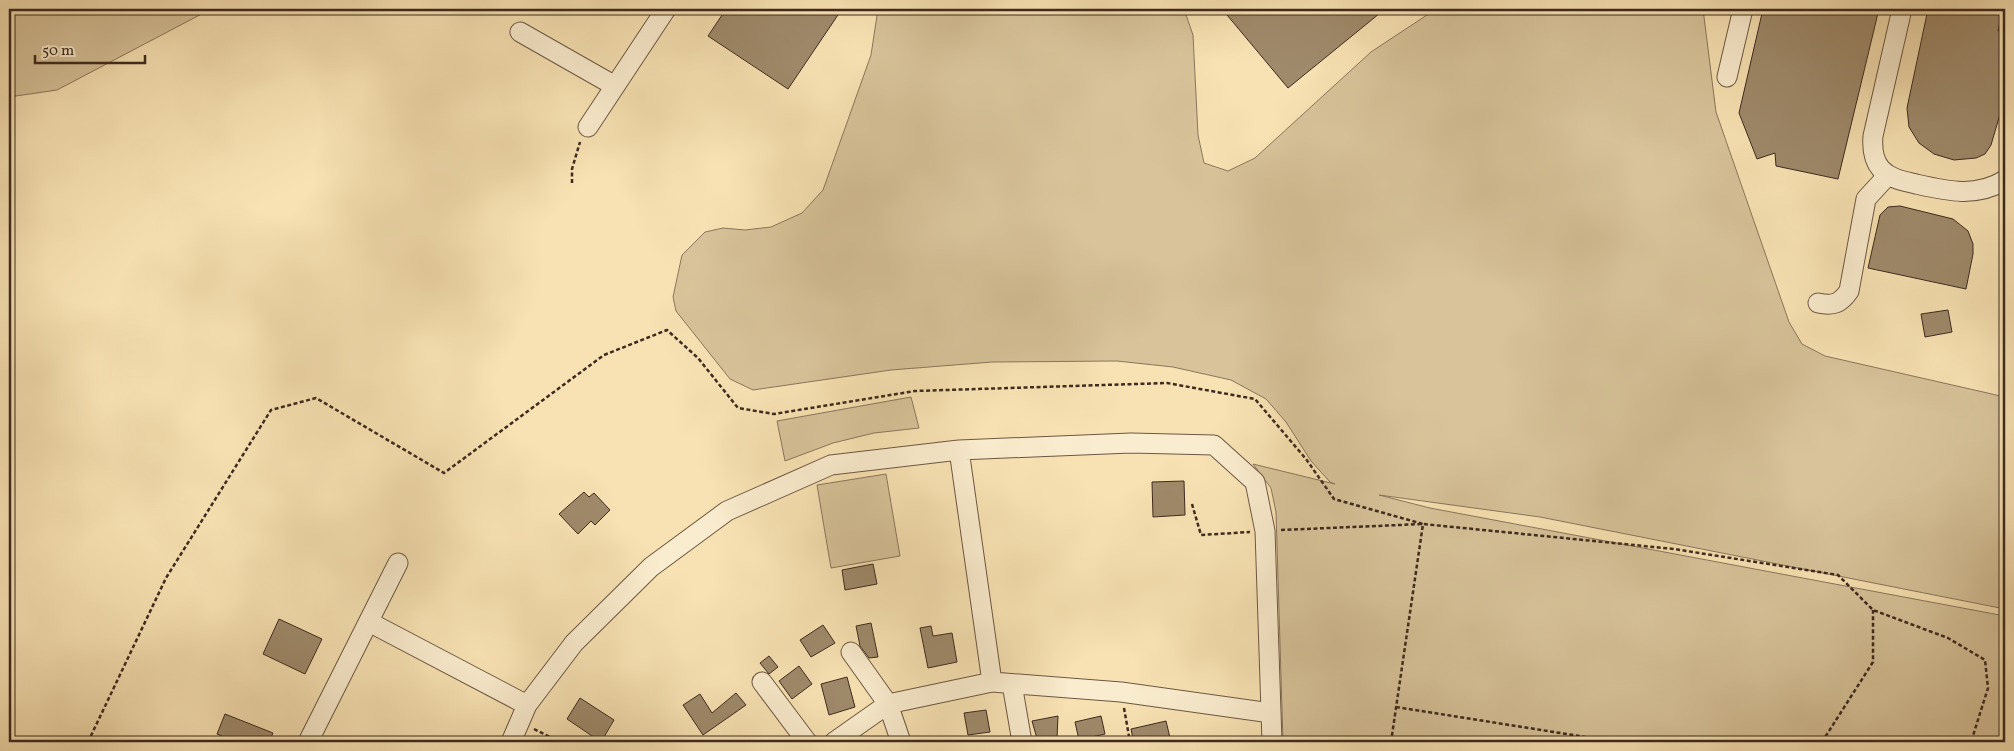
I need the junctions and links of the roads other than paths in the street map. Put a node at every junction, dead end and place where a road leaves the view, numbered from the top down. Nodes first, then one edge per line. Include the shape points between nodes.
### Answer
1 (666, 9) edge
2 (1743, 9) edge
3 (1902, 9) edge
4 (520, 32) dead end
5 (1727, 77) dead end
6 (615, 86) junction
7 (588, 127) road end
8 (1888, 174) junction
9 (2005, 181) edge
10 (1818, 303) dead end
11 (959, 450) junction
12 (398, 563) dead end
13 (369, 622) junction
14 (851, 652) dead end
15 (762, 682) dead end
16 (992, 682) junction
17 (1012, 684) junction
18 (888, 704) junction
19 (523, 713) junction
20 (1271, 713) junction
21 (308, 742) edge
22 (511, 742) edge
23 (807, 742) edge
24 (834, 742) edge
25 (901, 742) edge
26 (1022, 742) edge
27 (1272, 742) edge

1 - 6 street
2 - 5 street
3 - 8 street via 1873,143 1876,160
4 - 6 street
6 - 7 street
8 - 9 street via 1897,179 1958,192 1989,188
8 - 10 street via 1866,199 1849,291 1835,305
11 - 16 street
11 - 19 street via 831,465 728,511 651,567 574,643
11 - 20 street via 1131,443 1214,446 1255,482 1265,531
12 - 13 street
13 - 19 street
13 - 21 street
14 - 18 street
15 - 23 street
16 - 17 street
16 - 18 street
17 - 20 street via 1121,692
17 - 26 street
18 - 24 street
18 - 25 street
19 - 22 street
20 - 27 street

